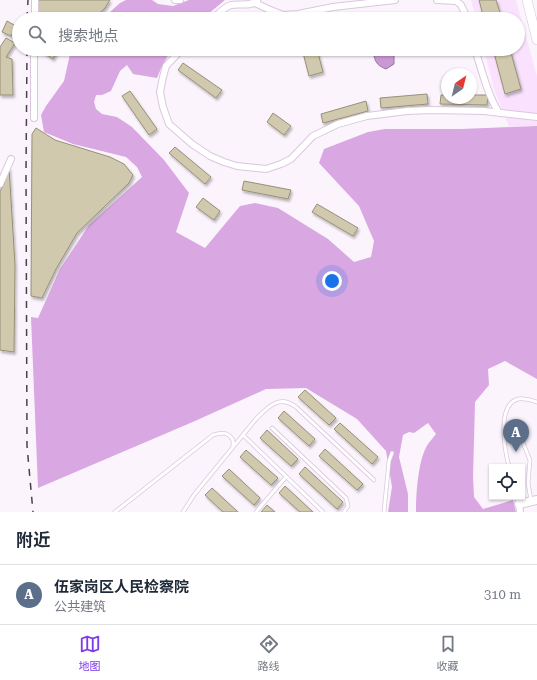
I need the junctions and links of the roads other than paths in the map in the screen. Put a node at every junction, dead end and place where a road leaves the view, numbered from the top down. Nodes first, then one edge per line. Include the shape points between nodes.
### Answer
1 (35, 0) edge
2 (175, 0) edge
3 (180, 0) edge
4 (332, 0) edge
5 (395, 0) edge
6 (437, 0) edge
7 (527, 0) edge
8 (256, 1) edge
9 (333, 7) junction
10 (35, 12) edge
11 (220, 12) edge
12 (276, 12) edge
13 (308, 12) edge
14 (464, 12) edge
15 (537, 40) edge
16 (34, 56) edge
17 (175, 56) edge
18 (477, 56) edge
19 (499, 113) junction
20 (537, 117) edge
21 (34, 118) dead end
22 (11, 159) dead end
23 (0, 184) edge
24 (537, 402) edge
25 (272, 428) dead end
26 (523, 432) dead end
27 (243, 436) junction
28 (233, 447) junction
29 (392, 453) dead end
30 (508, 464) edge
31 (286, 477) junction
32 (374, 480) dead end
33 (534, 501) edge
34 (519, 504) edge
35 (115, 512) edge
36 (183, 512) edge
37 (256, 512) edge
38 (323, 512) edge
39 (344, 512) edge
40 (384, 512) edge

1 - 10 street
2 - 3 street
4 - 9 street
5 - 9 street
6 - 14 street via 456,1
7 - 15 main road
8 - 11 street via 225,7
8 - 12 street
9 - 13 street
16 - 21 street
17 - 19 street via 166,66 160,92 170,124 210,156 237,166 266,168 281,164 290,159 313,136 338,124 367,116 430,110
18 - 19 street via 492,101
19 - 20 street
22 - 23 street
24 - 30 lane via 517,400 506,412 504,437
25 - 39 lane via 346,498 348,506
26 - 33 lane via 523,443 530,460 528,483
27 - 28 lane
27 - 31 lane
27 - 32 lane via 267,409 277,402 289,402
28 - 35 lane via 233,440 226,433 213,435
28 - 36 lane
29 - 40 lane
31 - 37 lane
31 - 38 lane
33 - 34 street

